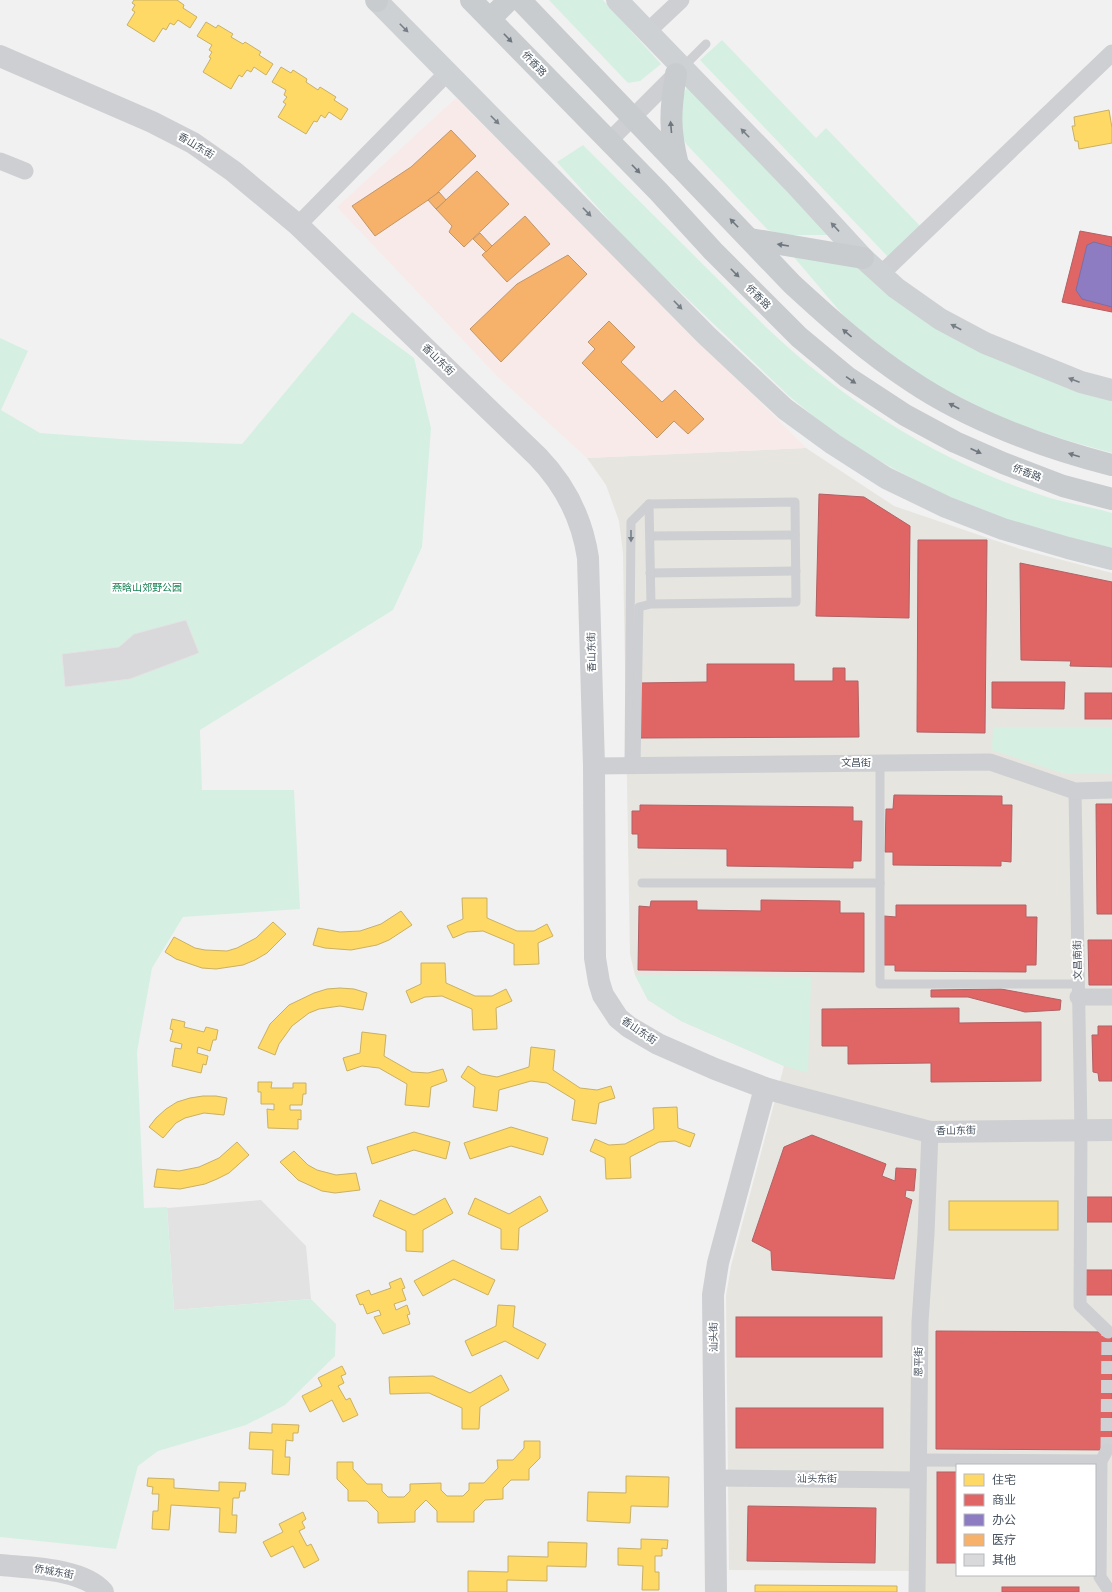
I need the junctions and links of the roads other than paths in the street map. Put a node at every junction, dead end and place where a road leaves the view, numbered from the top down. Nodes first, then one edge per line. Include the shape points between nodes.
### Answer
1 (376, 0) edge
2 (471, 0) edge
3 (510, 0) edge
4 (520, 0) edge
5 (536, 0) edge
6 (617, 0) edge
7 (681, 0) edge
8 (490, 19) junction
9 (545, 26) junction
10 (647, 32) junction
11 (706, 44) dead end
12 (1112, 53) edge
13 (0, 56) edge
14 (679, 71) junction
15 (448, 72) junction
16 (633, 117) junction
17 (609, 141) junction
18 (0, 160) edge
19 (680, 167) junction
20 (25, 171) dead end
21 (658, 191) junction
22 (298, 225) junction
23 (750, 239) junction
24 (863, 258) junction
25 (881, 274) junction
26 (1112, 390) edge
27 (1112, 465) edge
28 (1112, 499) edge
29 (649, 504) junction
30 (795, 535) junction
31 (650, 536) junction
32 (1112, 559) edge
33 (796, 571) junction
34 (650, 573) junction
35 (651, 604) junction
36 (880, 763) junction
37 (633, 765) junction
38 (594, 766) junction
39 (1112, 790) edge
40 (1075, 791) junction
41 (880, 882) junction
42 (642, 883) dead end
43 (1078, 991) junction
44 (1112, 997) edge
45 (765, 1088) junction
46 (1081, 1130) junction
47 (1112, 1130) edge
48 (930, 1132) junction
49 (1108, 1332) dead end
50 (918, 1460) junction
51 (716, 1478) junction
52 (918, 1480) junction
53 (1106, 1492) edge
54 (0, 1565) edge
55 (1106, 1577) edge
56 (103, 1592) edge
57 (716, 1592) edge
58 (917, 1592) edge
59 (1110, 1592) edge

1 -> 15 main road
2 - 8 main road, 侨香路
3 - 8 main road
4 - 9 main road
5 - 9 main road
6 - 10 main road
7 - 10 street
8 -> 17 main road, 侨香路
9 - 16 main road
10 - 14 main road
11 - 14 lane
12 - 25 street
13 - 22 street, 香山东街 via 139,116 193,144 233,171
14 - 16 street
19 -> 14 main road via 670,122
24 -> 14 main road
15 - 22 street
15 -> 32 main road via 706,335 785,409 886,478 946,507 1004,530
16 - 17 street
16 - 19 main road
17 -> 21 main road, 侨香路
18 - 20 street
19 - 21 main road
23 -> 19 main road
21 -> 28 main road, 侨香路 via 798,337 847,377 905,415 955,442 1063,486
22 - 38 street, 香山东街 via 538,457 568,494 585,540 589,569
24 -> 23 main road
27 -> 23 main road via 1073,455 1017,434 957,408 912,382 829,318 792,284
24 - 25 main road
26 -> 25 main road via 1081,382 985,343 940,319 896,288
29 - 30 lane via 795,502
29 - 31 lane
29 -> 37 lane via 631,522
30 - 31 lane
30 - 33 lane
31 - 34 lane
33 - 34 lane
33 - 35 lane via 796,602
34 - 35 lane
35 - 37 lane via 639,607
36 - 37 street, 文昌街
36 - 40 street, 文昌街 via 990,762
36 - 41 lane
37 - 38 street, 文昌街
38 - 45 street, 香山东街 via 595,945 596,970 603,995 618,1018 641,1035 714,1069
39 - 40 street, 文昌街
40 - 43 street, 文昌南街
41 - 42 lane
41 - 43 lane via 880,984
43 - 44 street
43 - 46 street, 文昌南街
45 - 48 street, 香山东街
45 - 51 street, 汕头街 via 718,1263 713,1295
46 - 47 street, 香山东街
46 - 48 street, 香山东街
46 - 49 street, 文昌南街 via 1080,1305
48 - 50 street, 恩平街 via 920,1322
50 - 52 street, 恩平街
50 - 53 street via 1104,1456
51 - 52 street, 汕头东街
51 - 57 street, 汕头街
52 - 58 street, 恩平街
53 - 55 street
54 - 56 street, 侨城东街 via 77,1576 89,1581
55 - 59 street

